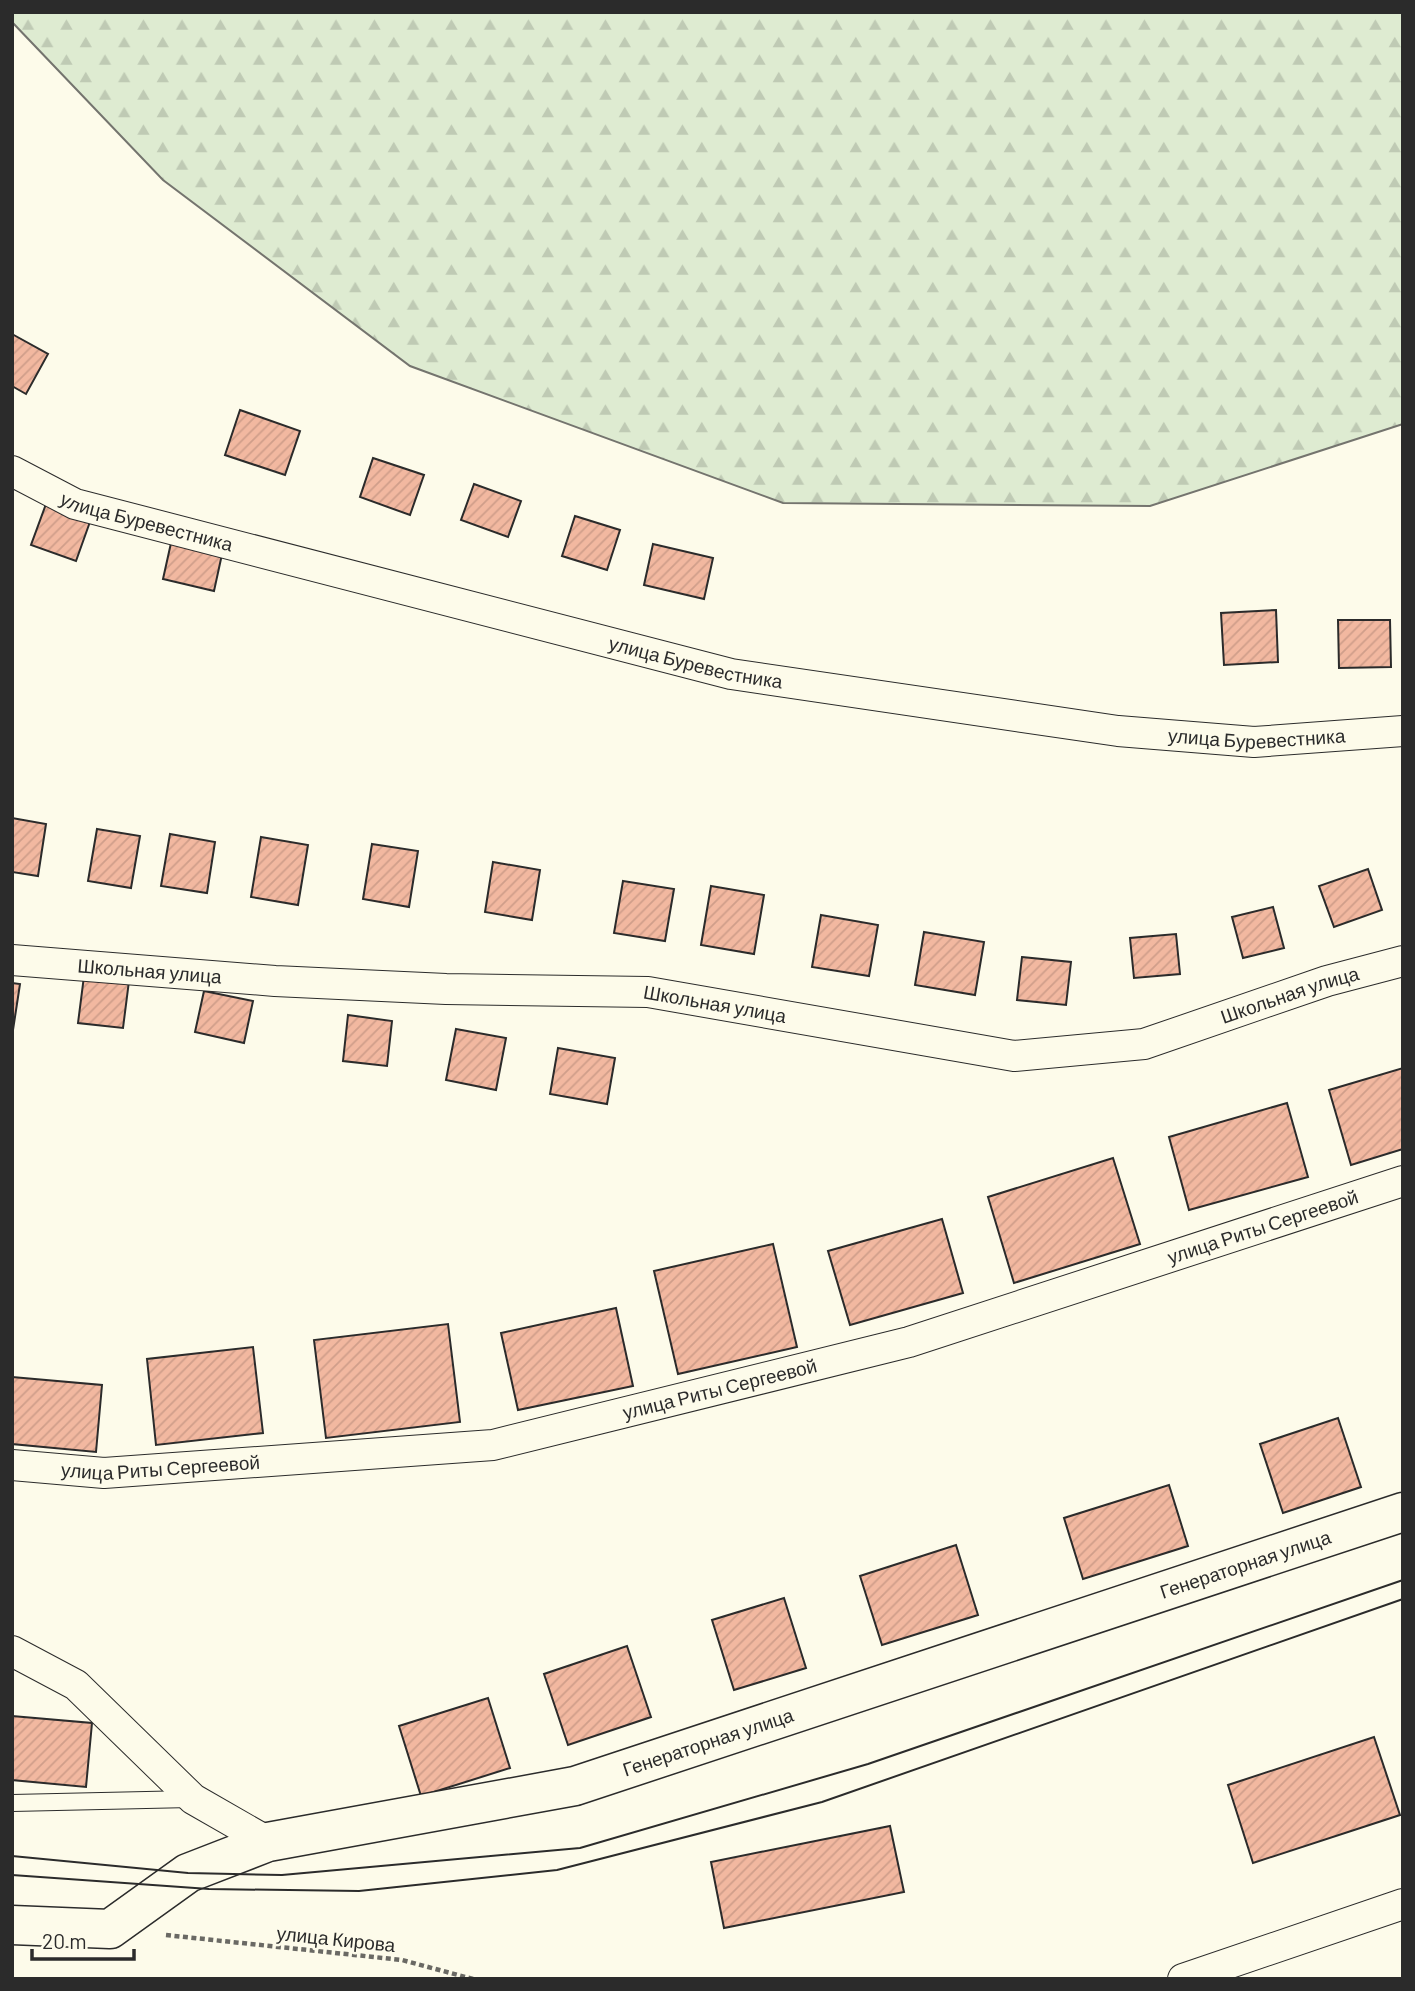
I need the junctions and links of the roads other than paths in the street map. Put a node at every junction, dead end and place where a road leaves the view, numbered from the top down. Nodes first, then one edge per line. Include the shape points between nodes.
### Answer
1 (12, 471) edge
2 (1403, 731) edge
3 (12, 960) edge
4 (1403, 961) edge
5 (1403, 1181) edge
6 (12, 1465) edge
7 (1403, 1512) edge
8 (12, 1651) edge
9 (194, 1799) junction
10 (12, 1802) edge
11 (268, 1842) junction
12 (1403, 1904) edge
13 (12, 1926) edge
14 (1183, 1979) edge

1 - 2 street, улица Буревестника via 75,504 730,674 1118,731 1240,741
3 - 4 street, Школьная улица via 275,981 648,992 1014,1056 1144,1044 1327,981
5 - 6 street, улица Риты Сергеевой via 909,1342 493,1445 104,1473
7 - 11 main road, Генераторная улица via 575,1786
8 - 9 street via 76,1685
9 - 10 lane
9 - 11 street
11 - 13 main road, Генераторная улица via 188,1873 110,1929
12 - 14 street

